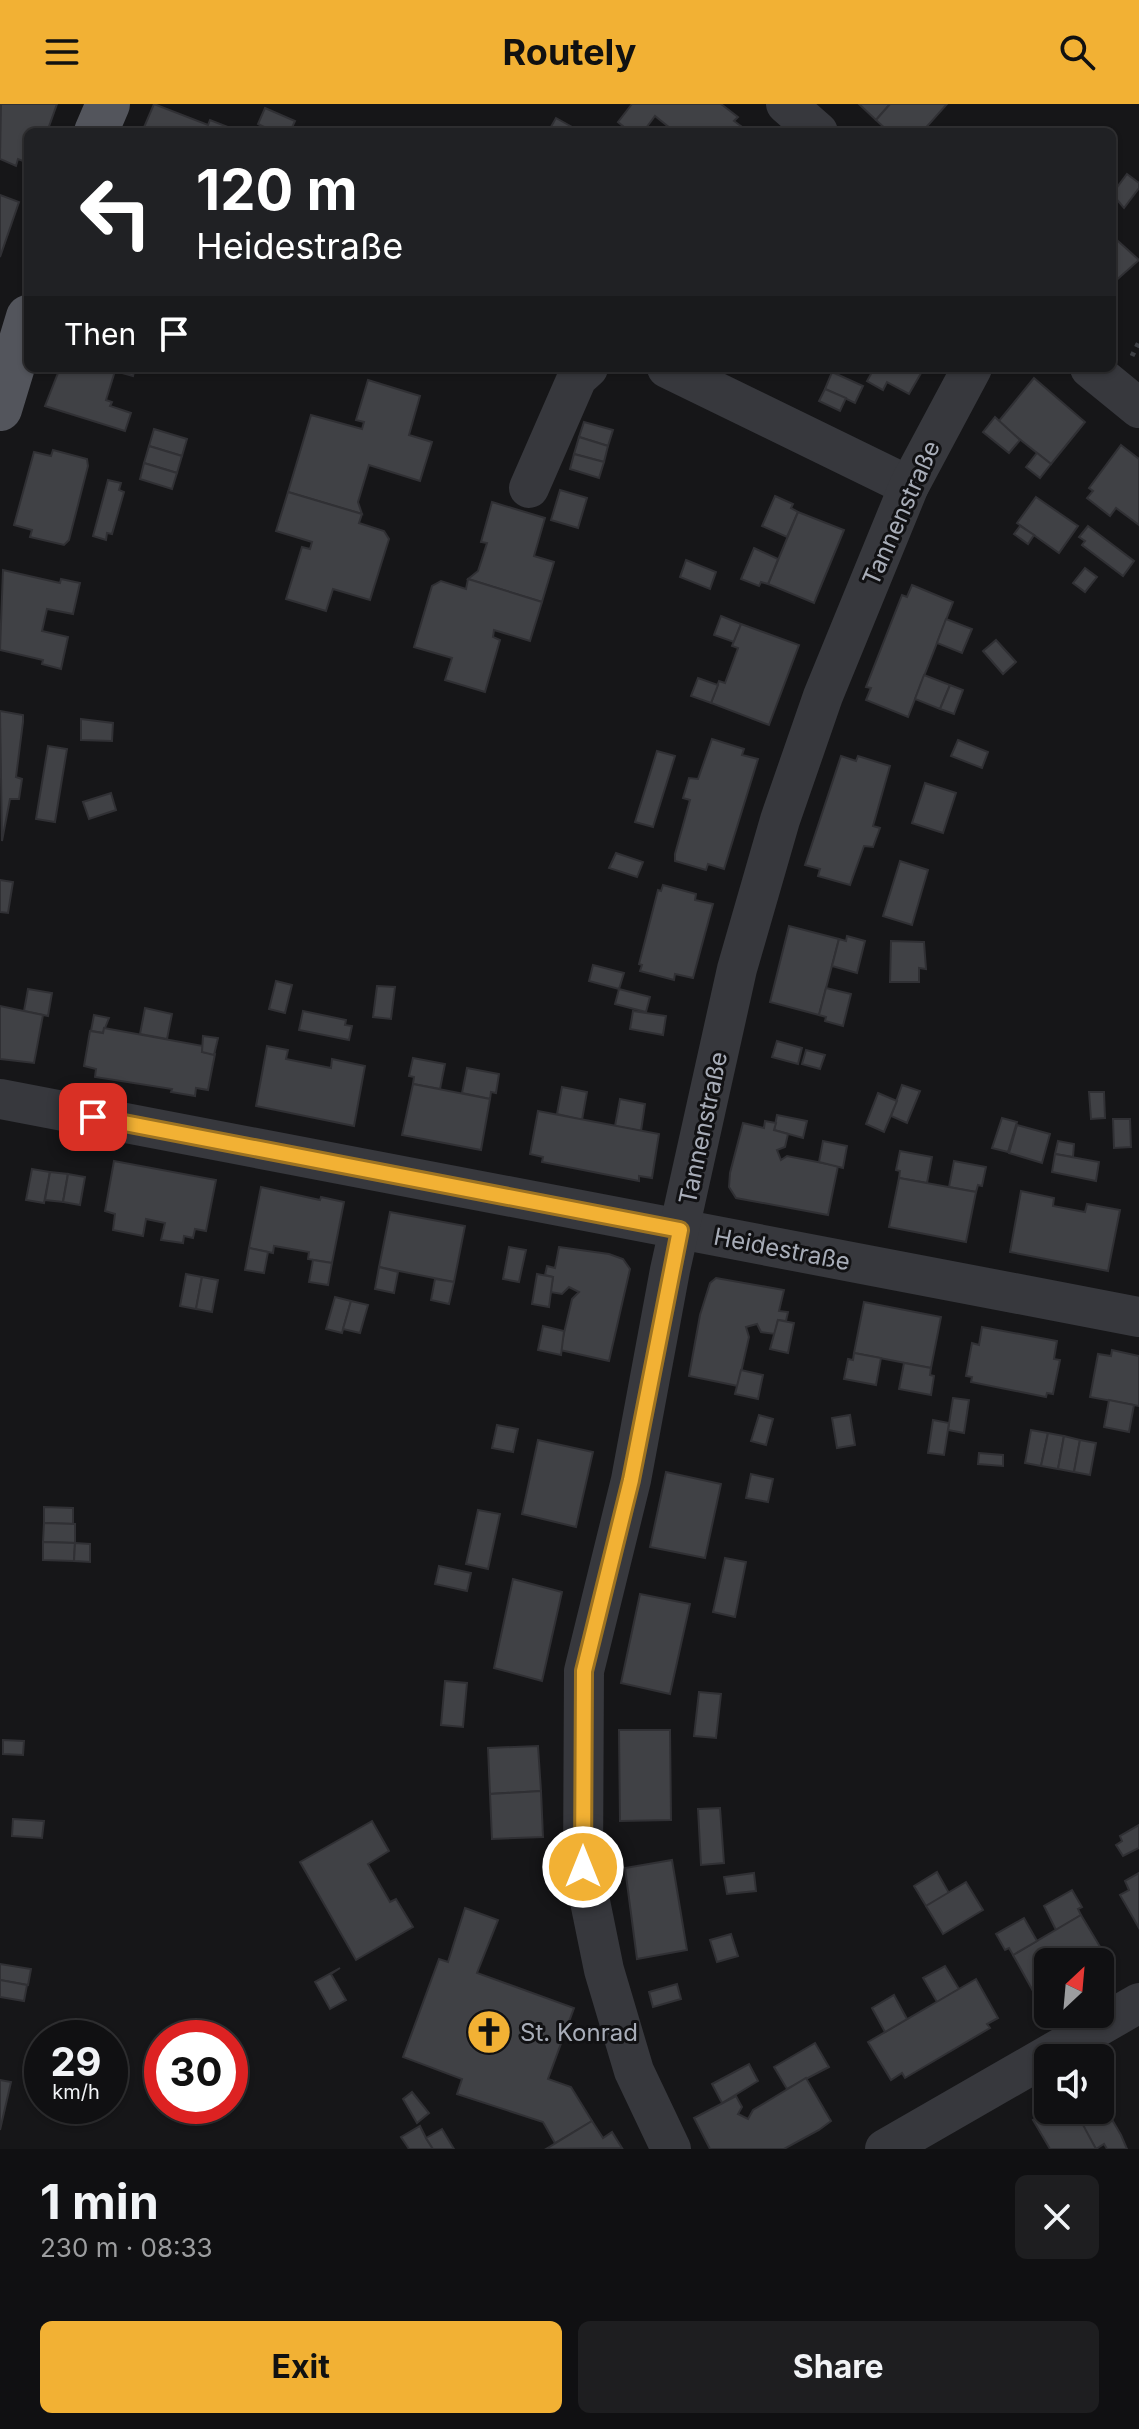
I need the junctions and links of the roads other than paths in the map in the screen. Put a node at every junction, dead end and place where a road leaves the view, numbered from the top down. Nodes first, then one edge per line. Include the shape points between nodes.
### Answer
1 (108, 104) edge
2 (786, 104) edge
3 (98, 128) edge
4 (813, 128) edge
5 (24, 330) edge
6 (584, 372) edge
7 (675, 372) edge
8 (970, 372) edge
9 (1095, 372) edge
10 (1139, 408) edge
11 (0, 409) edge
12 (909, 486) junction
13 (529, 488) dead end
14 (0, 1099) edge
15 (680, 1230) junction
16 (1139, 1317) edge
17 (1139, 2003) edge
18 (671, 2149) edge
19 (885, 2149) edge

1 - 3 main road
2 - 4 street
5 - 11 main road
6 - 13 street
7 - 12 street
8 - 12 street, Tannenstraße
9 - 10 street
12 - 15 street, Tannenstraße via 823,696 780,820 737,969
14 - 15 street, Heidestraße
15 - 16 street, Heidestraße
15 - 18 street, Tannenstraße via 631,1480 584,1671 583,1867 604,1970 634,2071
17 - 19 street

